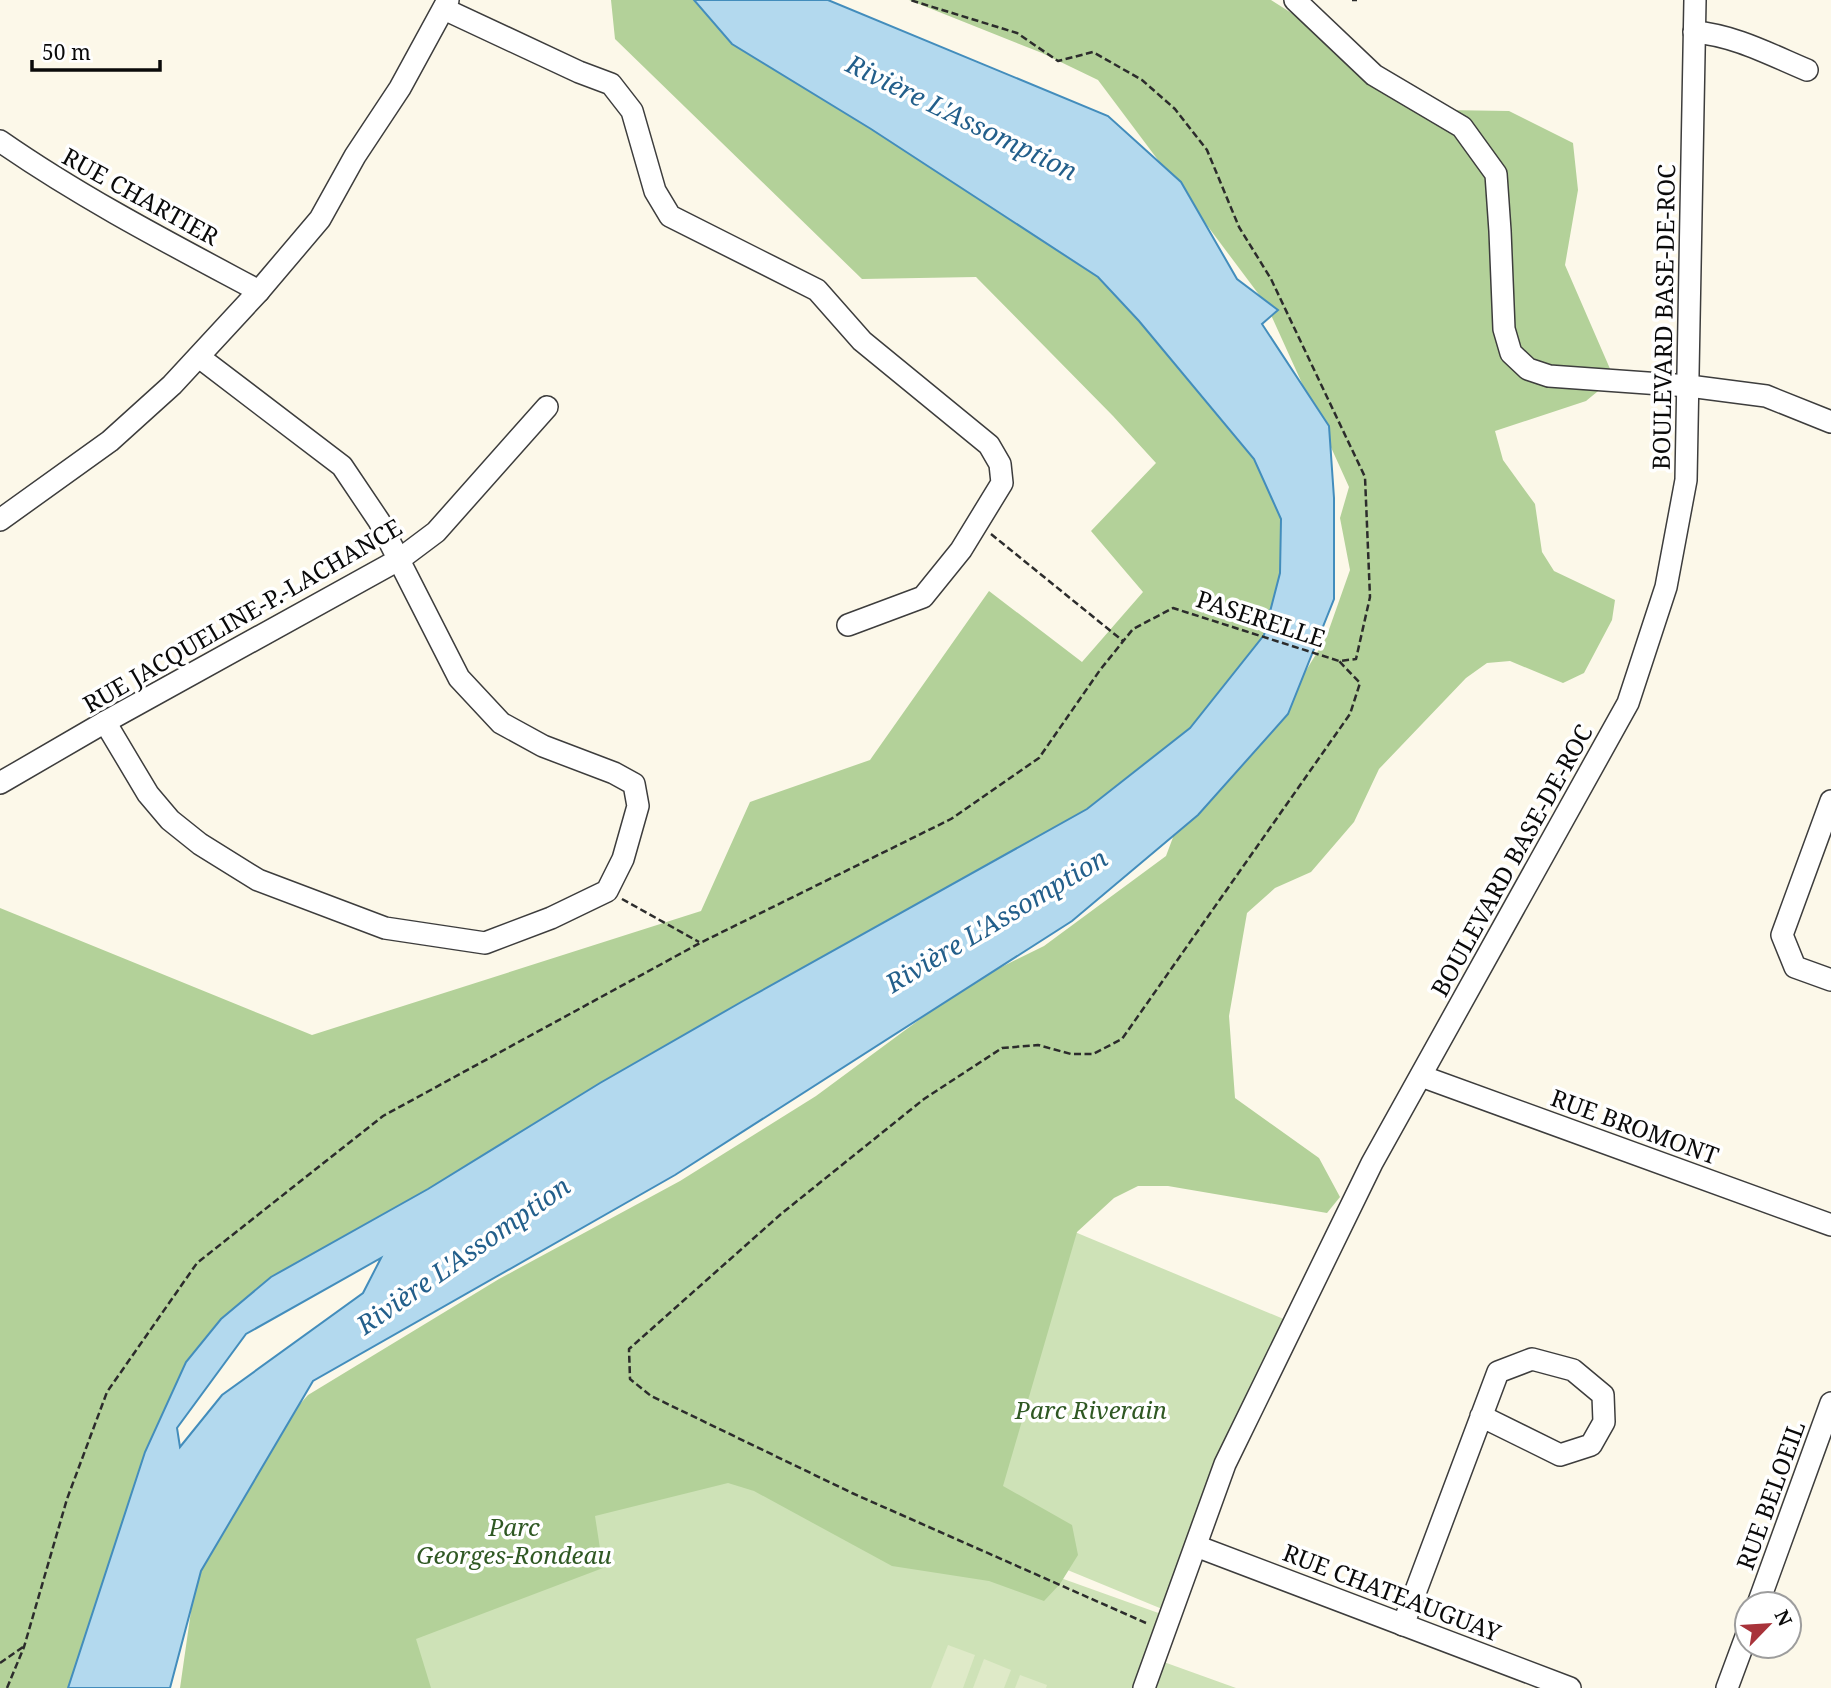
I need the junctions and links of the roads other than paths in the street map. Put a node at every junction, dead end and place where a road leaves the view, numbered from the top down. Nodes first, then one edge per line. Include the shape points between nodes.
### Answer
1 (1295, 0) edge
2 (1695, 0) edge
3 (446, 4) edge
4 (1694, 32) junction
5 (1807, 70) dead end
6 (0, 141) edge
7 (259, 291) junction
8 (199, 357) junction
9 (1689, 386) junction
10 (547, 407) dead end
11 (1831, 422) edge
12 (0, 520) edge
13 (400, 559) junction
14 (848, 625) dead end
15 (105, 722) junction
16 (0, 783) edge
17 (1831, 801) edge
18 (1831, 980) edge
19 (1421, 1076) junction
20 (1831, 1225) edge
21 (1831, 1404) edge
22 (1481, 1416) junction
23 (1196, 1546) junction
24 (1763, 1590) edge
25 (1403, 1625) junction
26 (1737, 1660) edge
27 (1144, 1688) edge
28 (1570, 1688) edge
29 (1727, 1688) edge

1 - 9 street via 1374,75 1462,127 1496,174 1504,329 1511,353 1528,369 1549,376
2 - 4 street, BOULEVARD BASE-DE-ROC
3 - 7 street via 320,219
3 - 14 street via 611,84 632,111 654,191 670,216 817,290 862,341 989,445 1000,464 1002,483 961,550 923,597
4 - 5 street via 1740,42
4 - 9 street, BOULEVARD BASE-DE-ROC
6 - 7 street, RUE CHARTIER via 46,173
7 - 8 street
8 - 12 street via 110,441
8 - 13 street via 342,466
9 - 11 street via 1766,396
9 - 19 street, BOULEVARD BASE-DE-ROC via 1686,480 1666,587 1628,704
10 - 13 street, RUE JACQUELINE-P.-LACHANCE via 436,532
13 - 15 street, RUE JACQUELINE-P.-LACHANCE
13 - 15 street via 459,678 501,723 634,784 638,806 623,859 607,891 485,943 384,928 258,880 200,844 148,794
15 - 16 street, RUE JACQUELINE-P.-LACHANCE
17 - 18 street via 1782,935 1796,967
19 - 20 street, RUE BROMONT
19 - 23 street, BOULEVARD BASE-DE-ROC via 1372,1163 1225,1464
21 - 24 street, RUE BELOEIL
22 - 22 street via 1498,1372 1532,1359 1573,1370 1603,1395 1604,1422 1591,1445 1560,1455
22 - 25 street
23 - 25 street, RUE CHATEAUGUAY
23 - 27 street, BOULEVARD BASE-DE-ROC
25 - 28 street, RUE CHATEAUGUAY
26 - 29 street

